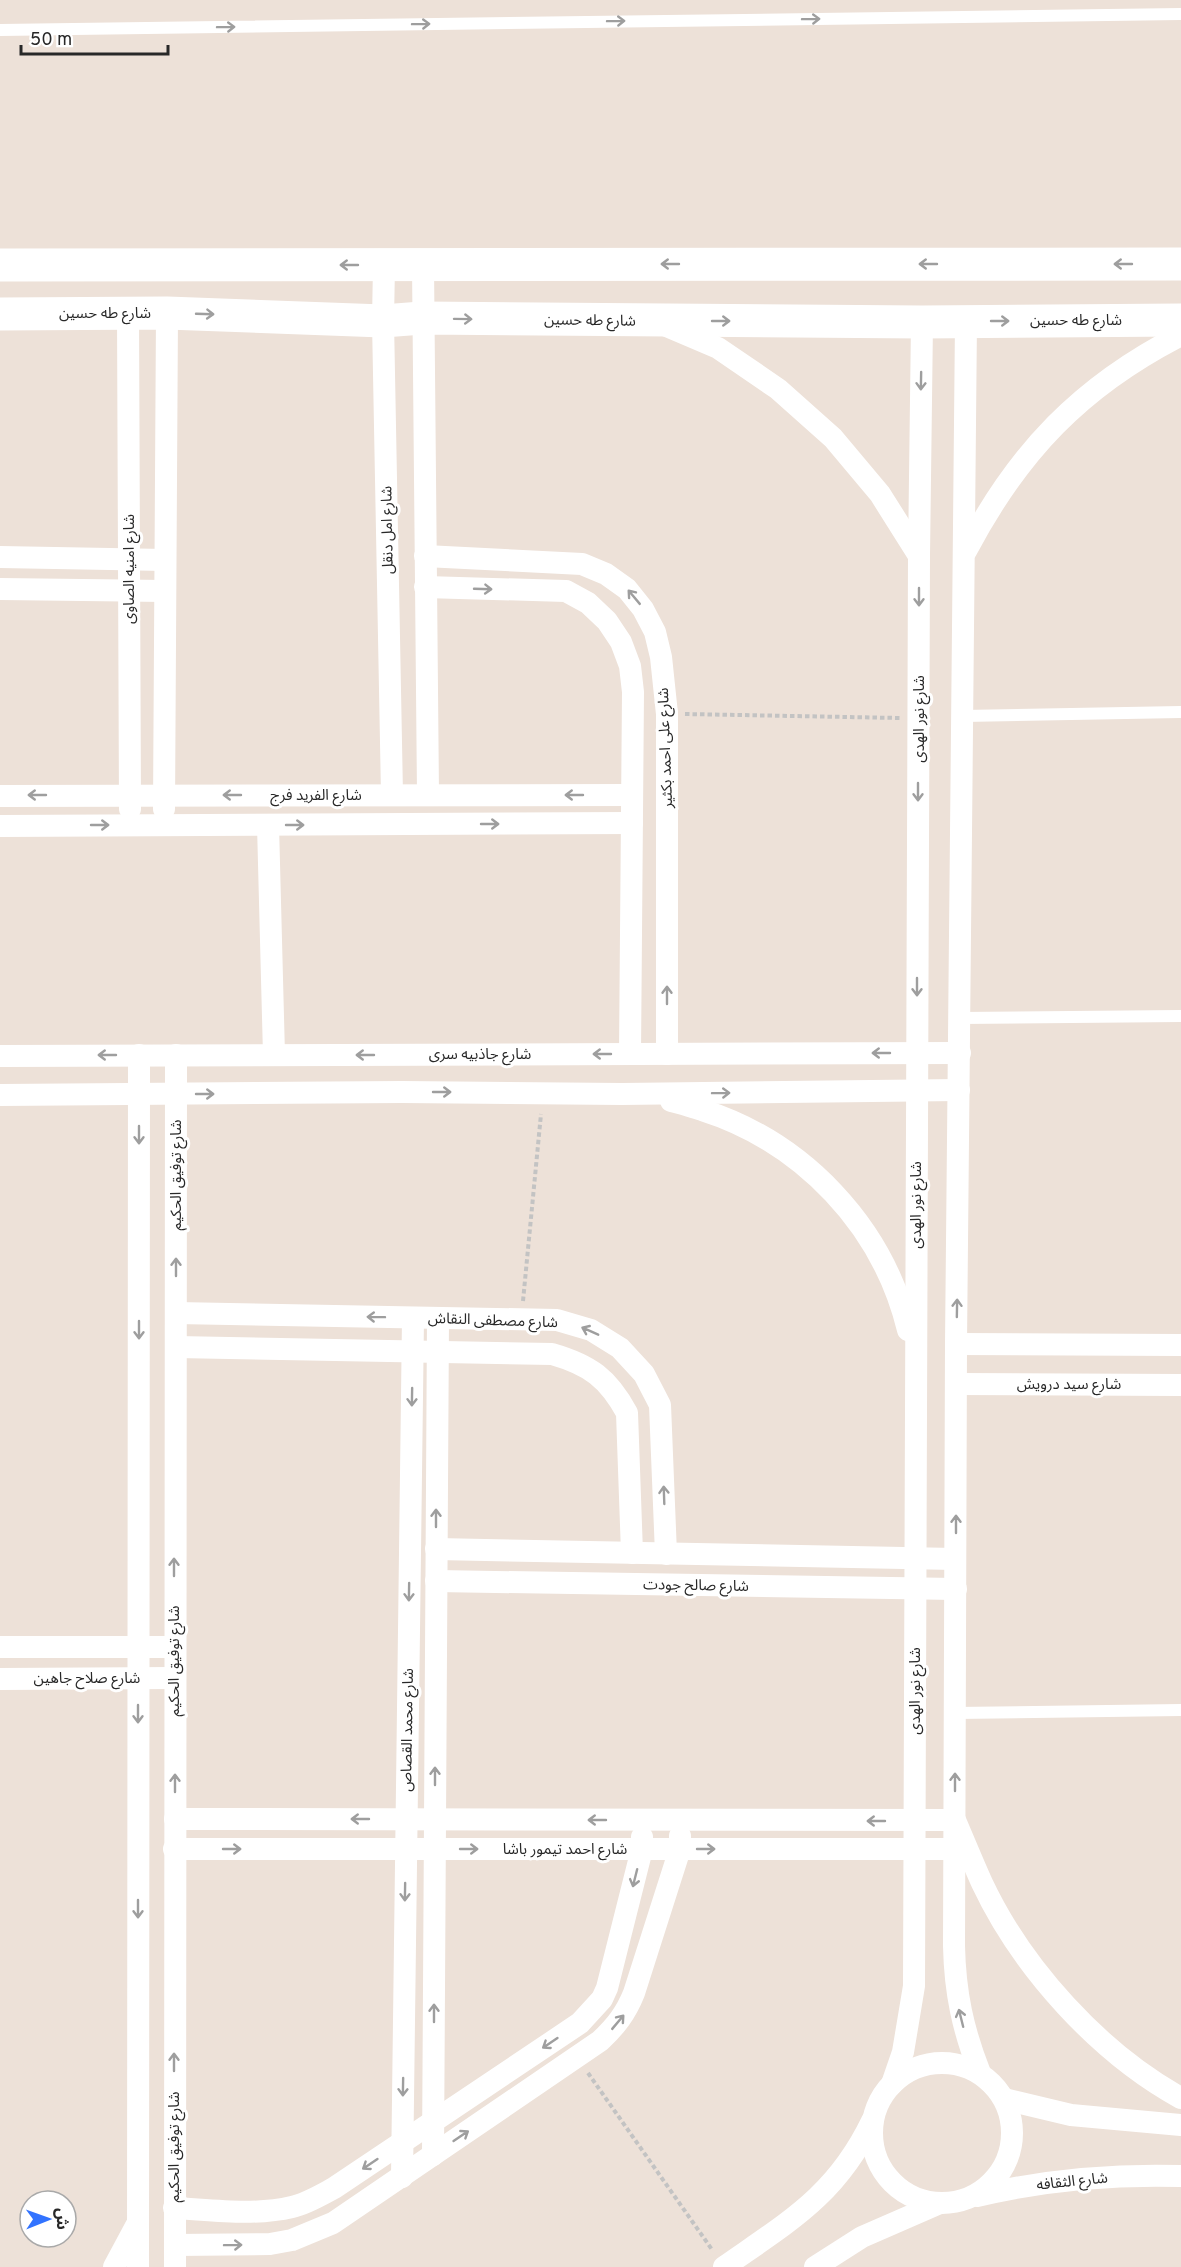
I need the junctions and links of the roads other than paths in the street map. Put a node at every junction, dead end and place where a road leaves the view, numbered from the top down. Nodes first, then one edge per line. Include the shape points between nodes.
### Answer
1 (1181, 14) edge
2 (0, 30) edge
3 (1181, 264) edge
4 (384, 265) junction
5 (423, 265) junction
6 (0, 266) edge
7 (128, 313) junction
8 (167, 313) junction
9 (0, 314) edge
10 (422, 318) junction
11 (1181, 320) edge
12 (383, 321) junction
13 (654, 321) junction
14 (966, 321) junction
15 (922, 322) junction
16 (1181, 335) edge
17 (963, 555) junction
18 (425, 556) junction
19 (919, 556) junction
20 (0, 557) edge
21 (129, 559) junction
22 (165, 560) junction
23 (425, 587) junction
24 (0, 589) edge
25 (129, 590) junction
26 (165, 591) junction
27 (655, 632) junction
28 (621, 642) junction
29 (1181, 712) edge
30 (963, 716) junction
31 (0, 795) edge
32 (130, 795) junction
33 (164, 795) junction
34 (392, 795) junction
35 (428, 795) junction
36 (632, 795) junction
37 (632, 823) junction
38 (130, 825) junction
39 (164, 825) junction
40 (268, 825) junction
41 (0, 826) edge
42 (1181, 1016) edge
43 (960, 1018) junction
44 (917, 1053) junction
45 (960, 1053) junction
46 (402, 1054) junction
47 (630, 1054) junction
48 (667, 1054) junction
49 (139, 1055) junction
50 (176, 1055) junction
51 (274, 1055) junction
52 (0, 1056) edge
53 (917, 1090) junction
54 (959, 1090) junction
55 (402, 1092) junction
56 (139, 1094) junction
57 (176, 1094) junction
58 (622, 1094) junction
59 (0, 1095) edge
60 (176, 1313) junction
61 (413, 1318) junction
62 (438, 1318) junction
63 (956, 1344) junction
64 (1181, 1345) edge
65 (176, 1347) junction
66 (412, 1352) junction
67 (437, 1352) junction
68 (915, 1358) junction
69 (644, 1374) junction
70 (956, 1384) junction
71 (1181, 1385) edge
72 (616, 1394) junction
73 (436, 1549) junction
74 (632, 1553) junction
75 (674, 1554) junction
76 (916, 1558) junction
77 (956, 1559) junction
78 (436, 1581) junction
79 (683, 1585) junction
80 (915, 1589) junction
81 (956, 1589) junction
82 (0, 1647) edge
83 (139, 1647) junction
84 (174, 1647) junction
85 (138, 1678) junction
86 (174, 1678) junction
87 (0, 1679) edge
88 (1181, 1710) edge
89 (955, 1713) junction
90 (175, 1819) junction
91 (406, 1819) junction
92 (435, 1820) junction
93 (641, 1820) junction
94 (680, 1820) junction
95 (956, 1820) junction
96 (914, 1821) junction
97 (174, 1849) junction
98 (406, 1849) junction
99 (435, 1849) junction
100 (642, 1849) junction
101 (680, 1849) junction
102 (914, 1849) junction
103 (955, 1849) junction
104 (980, 2073) junction
105 (892, 2084) junction
106 (1181, 2098) edge
107 (1004, 2099) junction
108 (875, 2114) junction
109 (433, 2122) junction
110 (1181, 2125) edge
111 (402, 2142) junction
112 (433, 2155) junction
113 (1181, 2176) edge
114 (402, 2177) junction
115 (964, 2200) junction
116 (940, 2203) junction
117 (174, 2208) junction
118 (138, 2222) junction
119 (175, 2256) edge
120 (114, 2267) edge
121 (138, 2267) edge
122 (724, 2267) edge
123 (815, 2267) edge

2 -> 1 lane
3 -> 5 street
4 - 5 street
4 -> 6 street
4 - 12 street, شارع امل دنقل
5 - 10 street
7 - 8 street, شارع طه حسين
7 - 9 street, شارع طه حسين
7 - 21 street, شارع امنيه الصاوى
8 -> 12 street, شارع طه حسين
8 - 22 street
10 - 12 street, شارع طه حسين
10 -> 13 street, شارع طه حسين
10 - 18 street
14 -> 11 street, شارع طه حسين
12 - 34 street, شارع امل دنقل
13 -> 15 street, شارع طه حسين
13 - 19 street via 718,348 778,389 833,438 880,494
14 - 15 street, شارع طه حسين
14 - 17 street
15 -> 19 street, شارع نور الهدى
16 - 17 street via 1112,376 1041,438 992,503
17 - 30 street
18 - 23 street
27 -> 18 street, شارع على احمد بكثير via 627,589 582,564
19 -> 44 street, شارع نور الهدى
20 - 21 street
21 - 22 street
21 - 25 street, شارع امنيه الصاوى
22 - 26 street
23 -> 28 street, شارع على احمد بكثير via 566,591 588,603
23 - 35 street
24 - 25 street
25 - 26 street
25 - 32 street, شارع امنيه الصاوى
26 - 33 street
27 - 28 street
48 -> 27 street, شارع على احمد بكثير via 667,714
28 - 36 street, شارع على احمد بكثير via 630,666 633,692
29 - 30 lane
30 - 43 street
32 -> 31 street, شارع الفريد فرج
32 - 33 street, شارع الفريد فرج
32 - 38 street, شارع امنيه الصاوى
34 -> 33 street, شارع الفريد فرج
33 - 39 street
34 - 35 street, شارع الفريد فرج
36 -> 35 street, شارع الفريد فرج
36 - 37 street, شارع على احمد بكثير
40 -> 37 street, شارع الفريد فرج
37 - 47 street, شارع على احمد بكثير
38 - 39 street, شارع الفريد فرج
41 -> 38 street, شارع الفريد فرج
39 - 40 street, شارع الفريد فرج
40 - 51 street
42 - 43 lane
43 - 45 street
44 - 45 street, شارع جاذبيه سرى
44 -> 48 street, شارع جاذبيه سرى
44 - 53 street, شارع نور الهدى
45 - 54 street
47 -> 46 street, شارع جاذبيه سرى
46 -> 51 street, شارع جاذبيه سرى
46 - 55 street
47 - 48 street, شارع جاذبيه سرى
49 - 50 street, شارع جاذبيه سرى
49 -> 52 street, شارع جاذبيه سرى
49 - 56 street
50 - 51 street, شارع جاذبيه سرى
50 - 57 street, شارع توفيق الحكيم
53 - 54 street
58 -> 53 street
53 - 68 street, شارع نور الهدى
63 -> 54 street
57 -> 55 street
55 -> 58 street
56 - 57 street
56 - 59 street
56 -> 83 street
60 -> 57 street, شارع توفيق الحكيم
58 - 68 street via 675,1101 725,1117 773,1142 815,1174 852,1213 881,1257 903,1306
61 -> 60 street, شارع مصطفى النقاش
60 - 65 street, شارع توفيق الحكيم
61 - 62 street, شارع مصطفى النقاش
61 - 66 street, شارع محمد القصاص
62 - 67 street, شارع محمد القصاص
69 -> 62 street, شارع مصطفى النقاش via 620,1348 591,1330 557,1320
63 - 64 street
63 - 70 street
65 - 66 street
84 -> 65 street, شارع توفيق الحكيم
66 - 67 street
66 -> 91 street, شارع محمد القصاص
67 - 72 street via 552,1354 577,1361 599,1374
73 -> 67 street, شارع محمد القصاص
68 - 76 street, شارع نور الهدى
69 - 72 street
75 -> 69 street, شارع مصطفى النقاش via 660,1405
70 - 71 street, شارع سيد درويش
77 -> 70 street
72 - 74 street via 627,1413
73 - 74 street, شارع صالح جودت
73 - 78 street, شارع محمد القصاص
74 - 75 street, شارع صالح جودت
75 - 76 street, شارع صالح جودت
75 - 79 street, شارع مصطفى النقاش
76 - 77 street, شارع صالح جودت
76 - 80 street, شارع نور الهدى
77 - 81 street
78 - 79 street, شارع صالح جودت
92 -> 78 street, شارع محمد القصاص
79 - 80 street, شارع صالح جودت
80 - 81 street, شارع صالح جودت
80 - 96 street, شارع نور الهدى
81 - 89 street
82 - 83 street, شارع صلاح جاهين
83 - 84 street, شارع صلاح جاهين
83 - 85 street
84 - 86 street, شارع توفيق الحكيم
85 - 86 street, شارع صلاح جاهين
85 - 87 street, شارع صلاح جاهين
85 -> 118 street
90 -> 86 street, شارع توفيق الحكيم
88 - 89 lane
95 -> 89 street
91 -> 90 street, شارع احمد تيمور باشا
90 - 97 street, شارع توفيق الحكيم
91 - 92 street, شارع احمد تيمور باشا
91 - 98 street, شارع محمد القصاص
93 -> 92 street, شارع احمد تيمور باشا
92 - 99 street, شارع محمد القصاص
93 - 94 street, شارع احمد تيمور باشا
93 - 100 street
96 -> 94 street, شارع احمد تيمور باشا
94 - 101 street
95 - 96 street, شارع احمد تيمور باشا
95 - 103 street
95 - 106 street via 983,1885 1018,1945 1061,2000 1111,2049
96 - 102 street, شارع نور الهدى
97 -> 98 street, شارع احمد تيمور باشا
117 -> 97 street, شارع توفيق الحكيم
98 - 99 street, شارع احمد تيمور باشا
98 -> 111 street, شارع محمد القصاص
99 -> 100 street, شارع احمد تيمور باشا
109 -> 99 street, شارع محمد القصاص
100 - 101 street, شارع احمد تيمور باشا
100 -> 109 street via 602,1999 580,2023
101 -> 102 street, شارع احمد تيمور باشا
112 -> 101 street via 577,2058 608,2033 627,2011
102 - 103 street, شارع احمد تيمور باشا
102 - 105 street, شارع نور الهدى via 914,1986 903,2052
104 -> 103 street via 959,2011 955,1979
104 - 105 street via 945,2062 907,2072
104 - 107 street
105 - 108 street
107 - 110 street via 1083,2116
107 - 115 street via 1012,2129 1007,2159 982,2191
108 - 116 street via 876,2153 885,2172 900,2188 919,2199
108 - 122 street via 862,2143 825,2192
109 - 111 street
109 - 112 street, شارع محمد القصاص
111 - 114 street, شارع محمد القصاص
111 -> 117 street via 334,2188 293,2207 263,2211
112 - 114 street
113 - 115 street, شارع الثقافه via 1074,2180 1023,2186
119 -> 114 street via 292,2240 333,2223
115 - 116 street
116 - 123 street via 879,2229
117 - 119 street, شارع توفيق الحكيم
118 - 120 street
118 - 121 street

